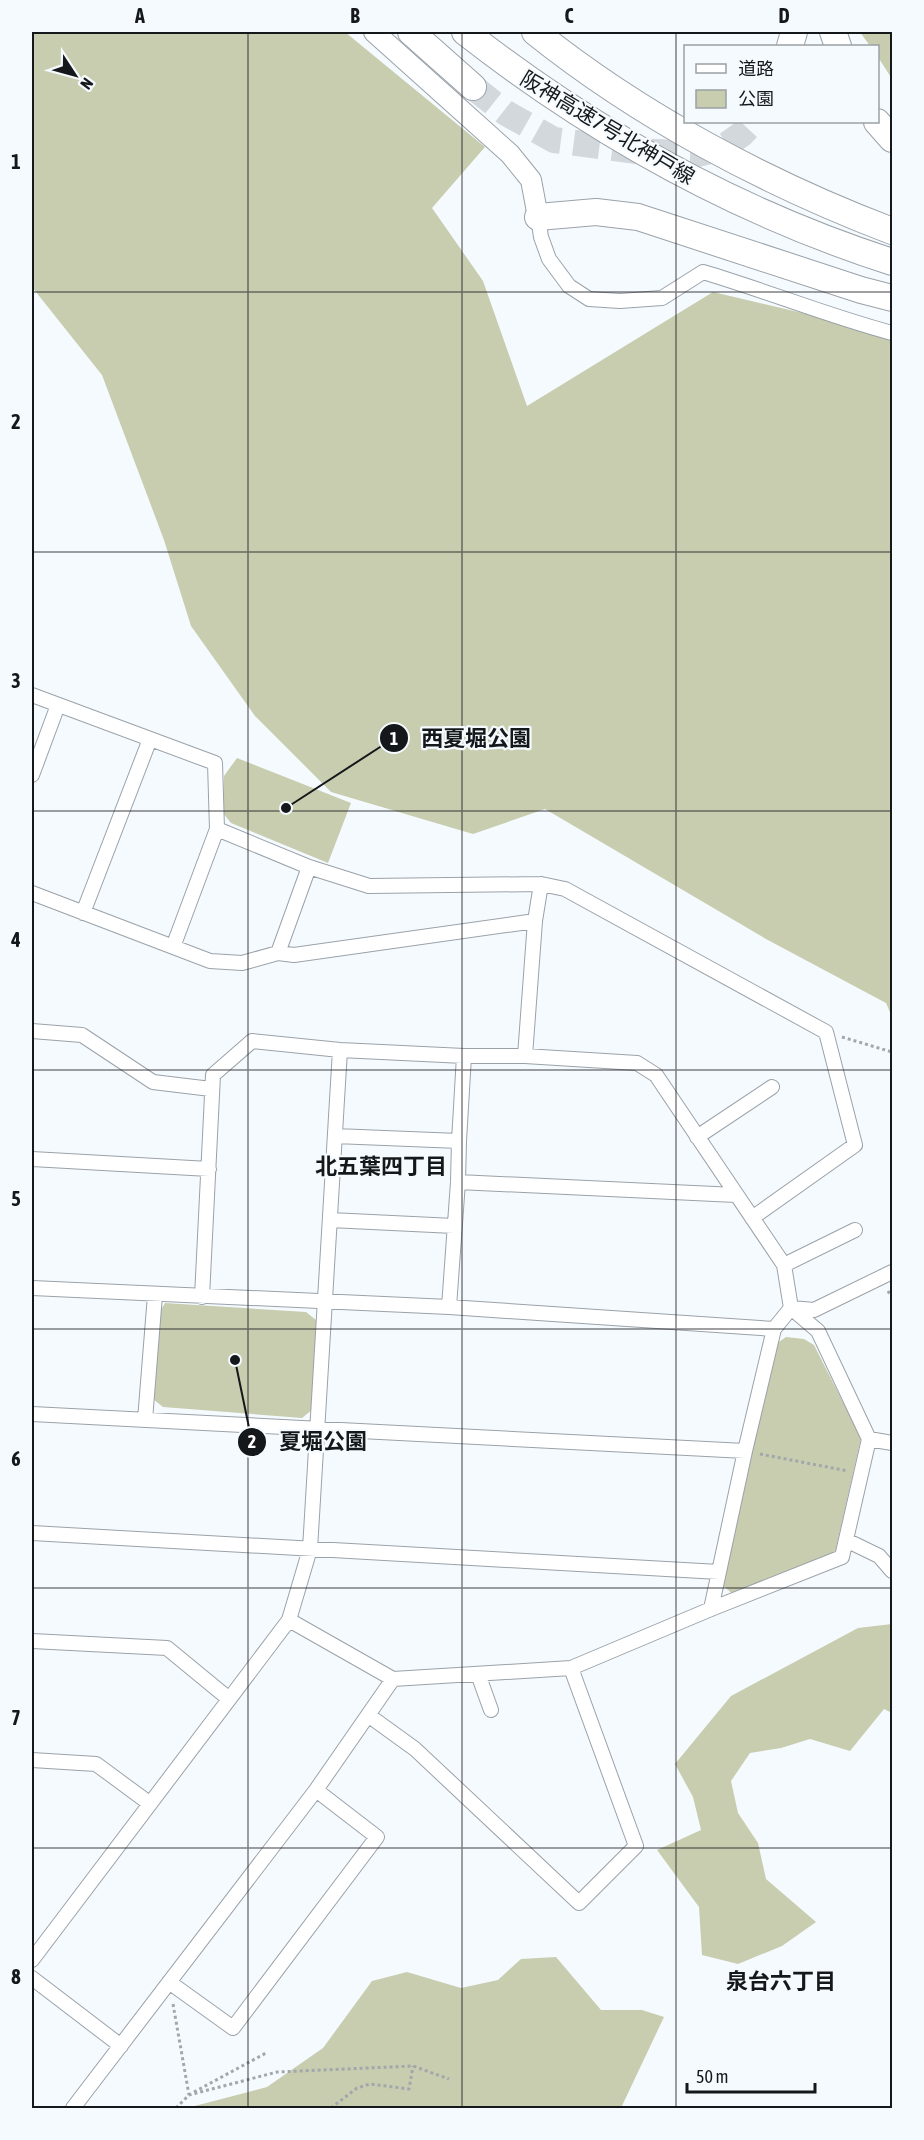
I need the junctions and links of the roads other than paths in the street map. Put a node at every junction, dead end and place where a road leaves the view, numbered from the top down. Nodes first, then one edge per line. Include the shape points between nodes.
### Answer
1 (374, 32) edge
2 (411, 32) edge
3 (465, 32) edge
4 (535, 32) edge
5 (473, 87) tunnel mouth
6 (878, 123) edge
7 (892, 140) edge
8 (538, 217) junction
9 (892, 231) edge
10 (892, 262) edge
11 (892, 298) edge
12 (892, 333) edge
13 (32, 695) edge
14 (58, 705) junction
15 (150, 739) junction
16 (32, 775) edge
17 (218, 829) junction
18 (309, 867) junction
19 (541, 884) junction
20 (32, 893) edge
21 (83, 913) junction
22 (535, 921) junction
23 (174, 947) junction
24 (278, 953) junction
25 (32, 1031) edge
26 (340, 1050) junction
27 (464, 1056) junction
28 (525, 1056) junction
29 (772, 1087) dead end
30 (211, 1089) junction
31 (335, 1137) junction
32 (697, 1137) junction
33 (459, 1141) junction
34 (32, 1160) edge
35 (209, 1169) junction
36 (458, 1182) junction
37 (736, 1195) junction
38 (752, 1218) junction
39 (330, 1220) junction
40 (454, 1226) junction
41 (855, 1230) dead end
42 (784, 1265) junction
43 (892, 1272) edge
44 (32, 1288) edge
45 (155, 1295) junction
46 (202, 1297) junction
47 (325, 1303) junction
48 (449, 1307) junction
49 (791, 1308) junction
50 (774, 1329) junction
51 (32, 1414) edge
52 (145, 1420) junction
53 (318, 1430) junction
54 (869, 1439) junction
55 (892, 1443) edge
56 (745, 1451) junction
57 (32, 1533) edge
58 (846, 1540) junction
59 (310, 1549) junction
60 (892, 1571) edge
61 (719, 1572) junction
62 (711, 1609) junction
63 (289, 1620) junction
64 (32, 1641) edge
65 (572, 1668) junction
66 (478, 1674) junction
67 (393, 1679) junction
68 (229, 1699) junction
69 (491, 1710) dead end
70 (368, 1715) junction
71 (32, 1760) edge
72 (316, 1790) junction
73 (149, 1803) junction
74 (32, 1960) edge
75 (32, 1978) edge
76 (169, 1982) junction
77 (121, 2046) junction
78 (73, 2109) edge

1 - 8 street via 510,154 531,180
2 - 5 highway
3 - 10 highway, 阪神高速7号北神戸線 via 510,67 612,134 702,184 790,224
4 - 9 highway, 阪神高速7号北神戸線 via 670,125 837,210
6 - 7 highway
8 - 11 highway via 596,212 638,217
8 - 12 street via 549,259 569,286 589,299 662,298 703,272
13 - 14 street
14 - 15 street
14 - 16 street
15 - 17 street via 215,763
15 - 21 street
17 - 18 street
17 - 23 street
18 - 19 street via 369,886
18 - 24 street
19 - 22 street
19 - 38 street via 565,889 826,1032 855,1145
20 - 21 street
21 - 23 street
22 - 24 street via 294,955
22 - 28 street
23 - 24 street via 210,961 242,963
25 - 30 street via 82,1035 153,1082
26 - 27 street
26 - 30 street via 252,1041 213,1075
26 - 31 street
27 - 28 street
27 - 33 street
28 - 32 street via 637,1063 656,1075
29 - 32 street
30 - 35 street
31 - 33 street
31 - 39 street
32 - 37 street
33 - 36 street
34 - 35 street
35 - 46 street
36 - 37 street
36 - 40 street
37 - 38 street
38 - 42 street
39 - 40 street
39 - 47 street
40 - 48 street
41 - 42 street
42 - 49 street
43 - 49 street via 814,1310
44 - 45 street
45 - 46 street
45 - 52 street
46 - 47 street
47 - 48 street
47 - 53 street
48 - 50 street
49 - 50 street
49 - 54 street via 818,1331
50 - 56 street
51 - 52 street
52 - 53 street
53 - 56 street
53 - 59 street
54 - 55 street
54 - 58 street
56 - 61 street
57 - 59 street
58 - 60 street via 879,1556
58 - 62 street via 842,1557
59 - 61 street
59 - 63 street
61 - 62 street
62 - 65 street
63 - 67 street
63 - 68 street
64 - 68 street via 166,1648
65 - 66 street
65 - 70 street via 636,1846 579,1904 415,1749
66 - 67 street
66 - 69 street
67 - 70 street
68 - 73 street
70 - 72 street
71 - 73 street via 96,1764
72 - 76 street
72 - 76 street via 377,1836 233,2028
73 - 74 street
75 - 77 street
76 - 77 street
77 - 78 street

